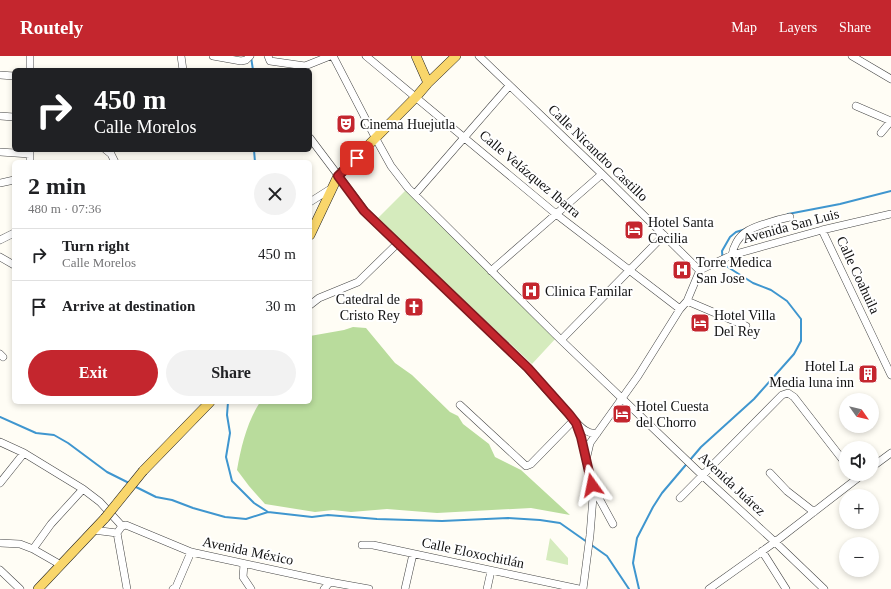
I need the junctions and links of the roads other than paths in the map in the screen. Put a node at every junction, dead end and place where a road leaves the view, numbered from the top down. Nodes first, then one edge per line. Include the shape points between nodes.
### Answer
1 (30, 56) edge
2 (181, 56) edge
3 (213, 56) edge
4 (250, 56) edge
5 (268, 56) edge
6 (331, 56) edge
7 (366, 56) edge
8 (416, 56) edge
9 (456, 56) edge
10 (479, 56) edge
11 (852, 56) edge
12 (30, 68) edge
13 (183, 68) edge
14 (304, 68) edge
15 (0, 75) edge
16 (12, 76) edge
17 (891, 79) edge
18 (428, 83) junction
19 (509, 86) junction
20 (416, 98) junction
21 (856, 106) dead end
22 (0, 116) edge
23 (12, 117) edge
24 (891, 121) edge
25 (881, 133) dead end
26 (465, 137) junction
27 (376, 139) junction
28 (312, 141) edge
29 (0, 152) edge
30 (30, 152) edge
31 (602, 174) junction
32 (338, 176) junction
33 (12, 181) edge
34 (0, 184) edge
35 (332, 188) junction
36 (415, 194) junction
37 (312, 201) edge
38 (556, 214) junction
39 (891, 214) edge
40 (790, 217) dead end
41 (822, 230) junction
42 (312, 231) edge
43 (12, 234) edge
44 (664, 235) junction
45 (0, 240) edge
46 (398, 243) junction
47 (731, 256) junction
48 (0, 257) edge
49 (12, 264) edge
50 (629, 269) junction
51 (699, 270) junction
52 (491, 271) junction
53 (687, 301) junction
54 (312, 303) edge
55 (680, 309) junction
56 (746, 326) dead end
57 (561, 340) junction
58 (891, 375) edge
59 (622, 399) junction
60 (208, 404) edge
61 (460, 405) dead end
62 (574, 420) junction
63 (597, 433) junction
64 (0, 442) edge
65 (24, 453) junction
66 (891, 453) edge
67 (839, 455) edge
68 (586, 460) junction
69 (879, 462) edge
70 (770, 472) dead end
71 (700, 474) junction
72 (851, 481) edge
73 (0, 483) edge
74 (592, 485) junction
75 (84, 489) junction
76 (680, 498) dead end
77 (814, 512) junction
78 (613, 524) dead end
79 (122, 528) junction
80 (93, 530) junction
81 (775, 542) junction
82 (0, 543) edge
83 (362, 544) dead end
84 (33, 549) junction
85 (762, 551) junction
86 (191, 552) junction
87 (413, 554) junction
88 (244, 564) junction
89 (61, 565) junction
90 (0, 570) edge
91 (491, 571) junction
92 (330, 582) junction
93 (20, 589) edge
94 (38, 589) edge
95 (127, 589) edge
96 (174, 589) edge
97 (251, 589) edge
98 (324, 589) edge
99 (369, 589) edge
100 (405, 589) edge
101 (487, 589) edge
102 (579, 589) edge
103 (582, 589) edge
104 (709, 589) edge
105 (786, 589) edge
106 (824, 589) edge

1 - 12 street
2 - 13 street
3 - 4 street via 241,61
5 - 14 street via 270,61
6 - 14 street
6 - 27 street, Avenida Juárez
7 - 20 street, Calle Velázquez Ibarra
8 - 18 main road
9 - 18 main road
10 - 19 street, Calle Nicandro Castillo
11 - 17 street
15 - 16 street
18 - 20 main road
19 - 26 street
19 - 31 street, Calle Nicandro Castillo
20 - 26 street, Calle Velázquez Ibarra
20 - 27 main road
21 - 24 street
22 - 23 street
24 - 25 street
26 - 36 street
26 - 38 street, Calle Velázquez Ibarra
27 - 32 main road
27 - 36 street, Avenida Juárez via 391,166
28 - 32 street
29 - 30 street
31 - 38 street
31 - 44 street, Calle Nicandro Castillo
32 - 35 main road
32 - 46 street via 364,211
33 - 34 street
35 - 37 street
35 - 42 main road
36 - 52 street, Avenida Juárez
38 - 50 street, Calle Velázquez Ibarra
38 - 52 street
39 - 41 street, Avenida San Luis
40 - 47 street via 745,232 733,248
41 - 47 street, Avenida San Luis
41 - 58 street, Calle Coahuila
43 - 45 street
44 - 50 street
44 - 51 street, Calle Nicandro Castillo
46 - 54 street via 358,282
46 - 62 street via 528,368
47 - 51 street, Avenida San Luis
48 - 49 street
50 - 55 street, Calle Velázquez Ibarra
50 - 57 street
51 - 53 street
52 - 57 street, Avenida Juárez
53 - 55 street
53 - 56 street
55 - 59 street
57 - 59 street, Avenida Juárez
59 - 63 street
59 - 71 street, Avenida Juárez
60 - 80 main road, bridge via 143,471
61 - 62 street via 526,466 531,464
62 - 63 street via 587,432
62 - 68 street
63 - 68 street via 588,446
64 - 65 street
65 - 73 street
65 - 75 street
66 - 69 street
67 - 71 street via 794,397 788,393 782,395
68 - 74 street
70 - 77 street via 787,491
71 - 76 street
71 - 81 street, Avenida Juárez
72 - 77 street
74 - 78 street
74 - 103 street via 590,535
75 - 79 street via 100,502
75 - 84 street via 51,524
77 - 81 street
79 - 80 street
79 - 86 street, Avenida México
79 - 95 street
80 - 89 main road
81 - 85 street
81 - 106 street, Avenida Juárez
82 - 84 street via 20,544
83 - 87 street, Calle Eloxochitlán
84 - 89 street
85 - 104 street
85 - 105 street
86 - 88 street, Avenida México
86 - 96 street
87 - 91 street, Calle Eloxochitlán
87 - 100 street
88 - 92 street, Avenida México
88 - 97 street via 243,577
89 - 94 main road
90 - 93 street
91 - 101 street
91 - 102 street, Calle Eloxochitlán
92 - 98 street
92 - 99 street, Avenida México

